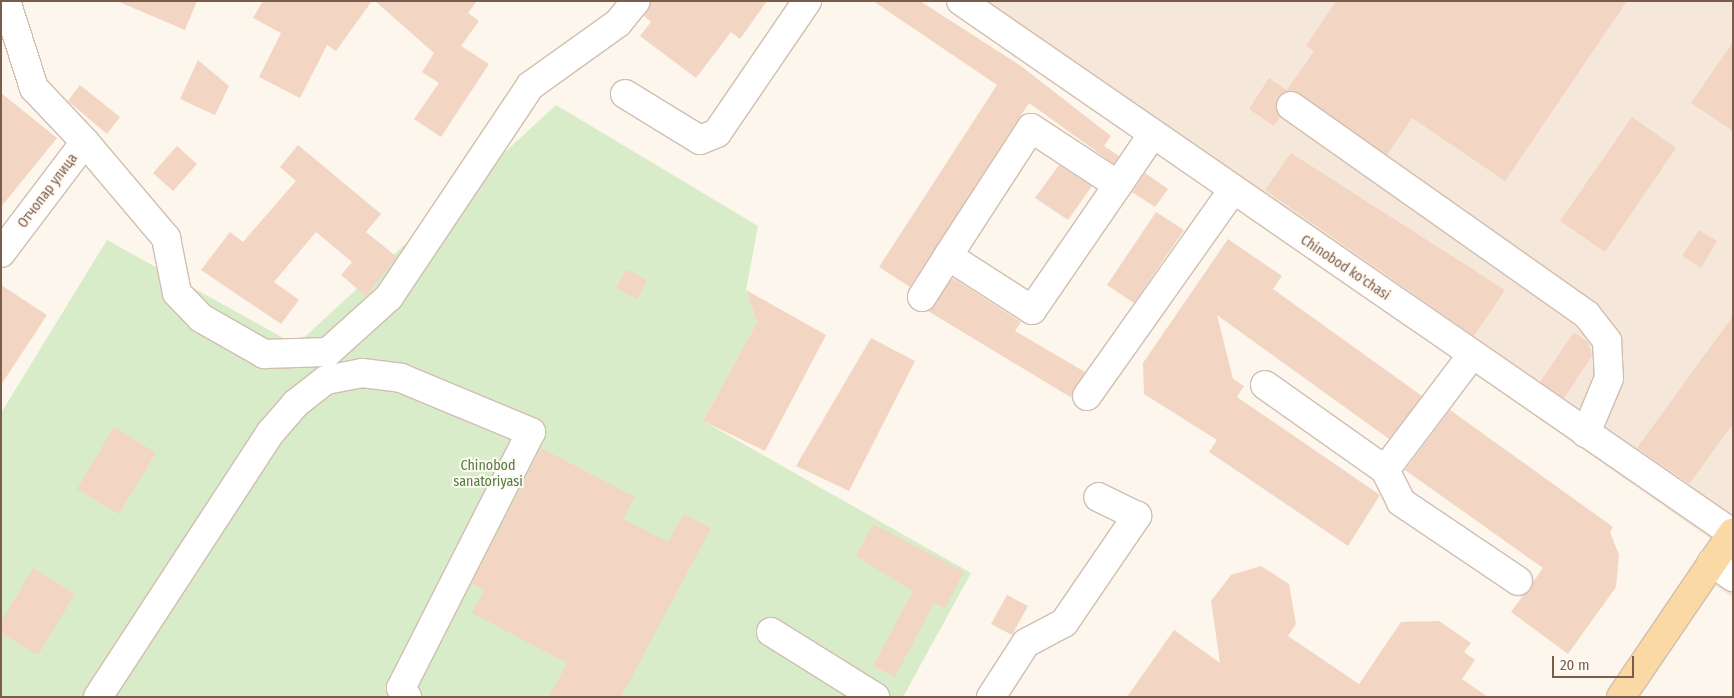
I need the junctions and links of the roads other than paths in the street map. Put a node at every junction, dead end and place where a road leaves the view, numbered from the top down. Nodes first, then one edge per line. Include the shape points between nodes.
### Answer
1 (6, 1) edge
2 (636, 1) edge
3 (807, 1) edge
4 (961, 1) edge
5 (625, 94) dead end
6 (1291, 106) dead end
7 (1152, 135) junction
8 (85, 142) junction
9 (1118, 185) junction
10 (1232, 191) junction
11 (1, 253) edge
12 (948, 256) junction
13 (922, 297) dead end
14 (1472, 355) junction
15 (1265, 384) dead end
16 (1087, 396) dead end
17 (1586, 433) junction
18 (1385, 470) junction
19 (1098, 497) dead end
20 (1732, 532) edge
21 (1723, 569) edge
22 (1518, 581) dead end
23 (771, 632) dead end
24 (98, 697) edge
25 (407, 697) edge
26 (875, 697) edge
27 (991, 697) edge
28 (1621, 697) edge

1 - 8 street, Отчопар улица via 34,88
2 - 8 street via 618,23 530,86 389,297 328,352 264,354 201,318 177,293 166,238
3 - 5 street via 717,133 700,140 694,138
4 - 7 street, Chinobod ko'chasi
6 - 17 street via 1587,314 1607,341 1609,378
7 - 9 street
7 - 10 street, Chinobod ko'chasi
8 - 11 street, Отчопар улица
9 - 12 street via 1032,310
9 - 12 street via 1031,128
10 - 14 street, Chinobod ko'chasi
10 - 16 street
12 - 13 street
14 - 17 street, Chinobod ko'chasi
14 - 18 street
15 - 18 street
17 - 20 street, Chinobod ko'chasi
18 - 22 street via 1401,502
19 - 27 street via 1137,516 1064,623 1026,643
20 - 21 main road, Chinobod ko'chasi
21 - 28 main road, Chinobod ko'chasi
23 - 26 street
24 - 25 street via 271,432 295,404 326,380 362,373 401,378 532,432 401,688

